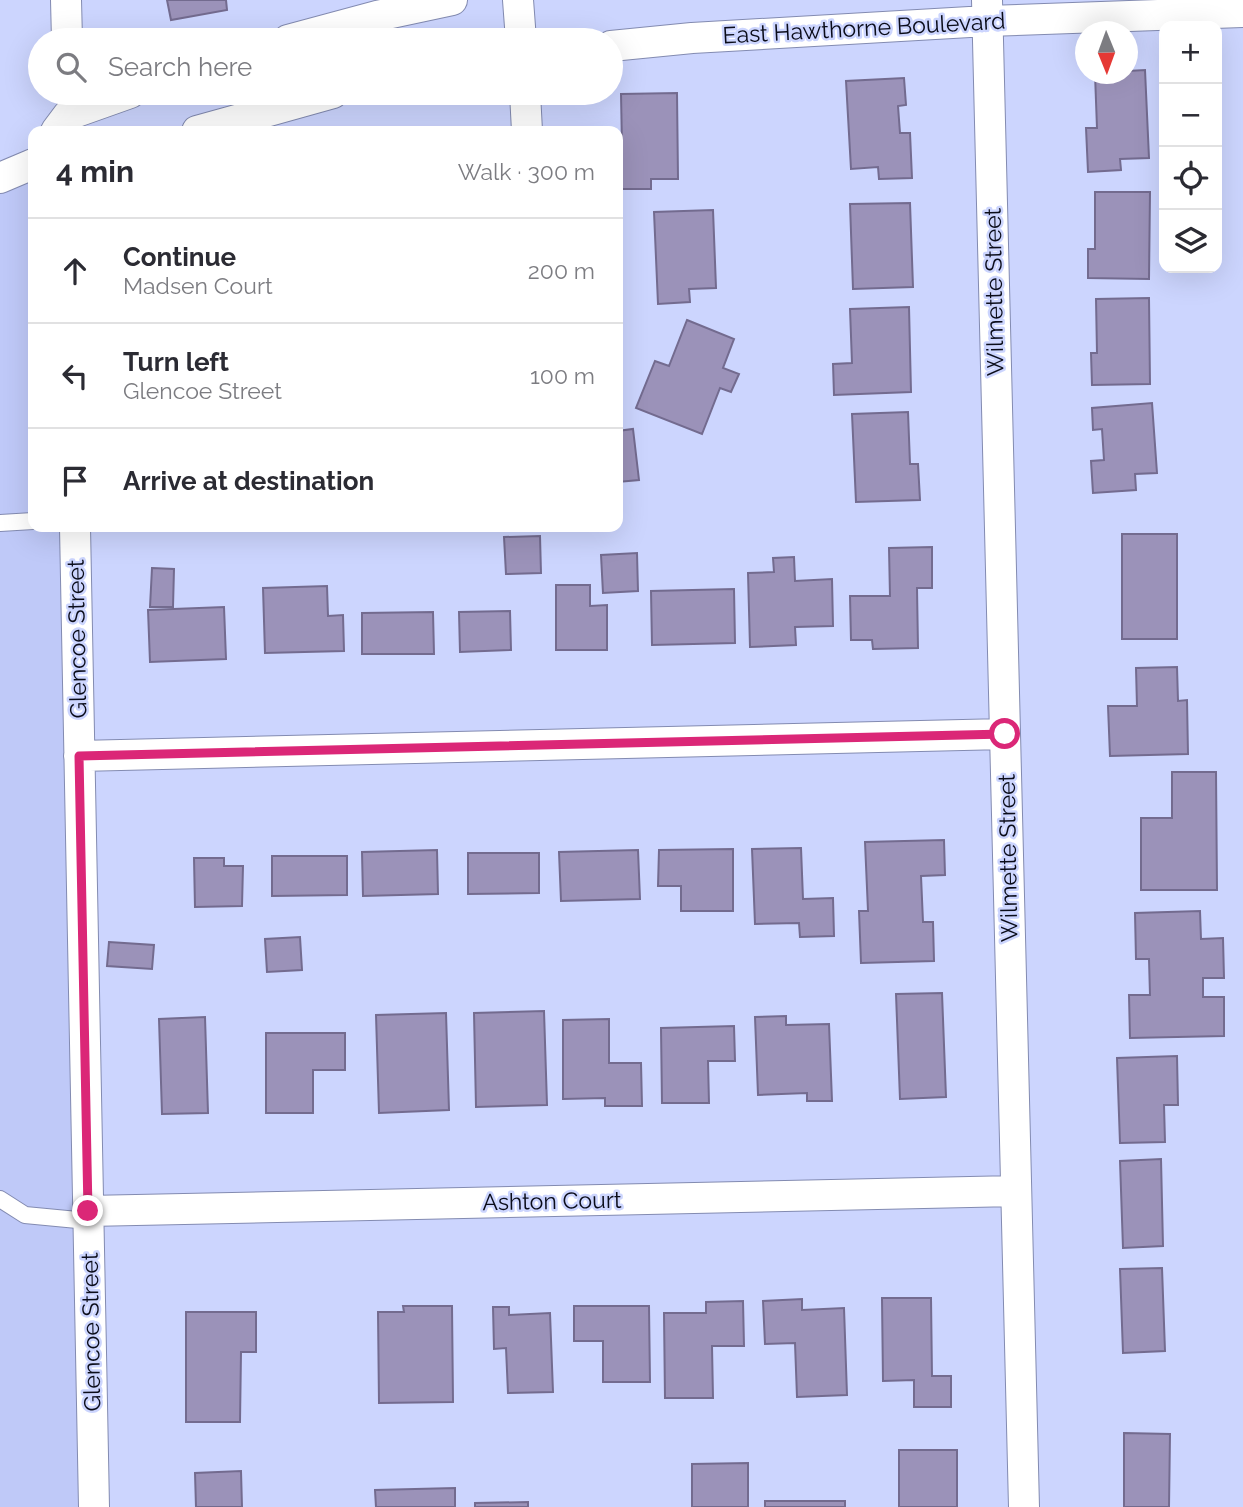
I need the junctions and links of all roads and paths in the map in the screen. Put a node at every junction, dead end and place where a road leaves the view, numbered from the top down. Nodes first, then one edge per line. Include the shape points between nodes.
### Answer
1 (66, 0) edge
2 (452, 0) edge
3 (518, 0) edge
4 (987, 10) edge
5 (1243, 12) edge
6 (67, 28) edge
7 (332, 28) edge
8 (520, 28) edge
9 (623, 46) edge
10 (99, 105) edge
11 (290, 105) edge
12 (526, 105) edge
13 (65, 118) edge
14 (215, 126) edge
15 (527, 126) edge
16 (28, 166) edge
17 (0, 178) edge
18 (28, 521) edge
19 (0, 523) edge
20 (75, 532) edge
21 (1005, 734) junction
22 (79, 756) junction
23 (1016, 1191) junction
24 (0, 1199) edge
25 (88, 1216) junction
26 (94, 1507) edge
27 (1024, 1507) edge

1 - 6 street
2 - 7 street
3 - 8 street
4 - 5 street, East Hawthorne Boulevard
4 - 9 street, East Hawthorne Boulevard
4 - 21 street, Wilmette Street
10 - 13 street
11 - 14 street
12 - 15 street
16 - 17 street
18 - 19 lane
20 - 22 street, Glencoe Street
21 - 22 street
21 - 23 street, Wilmette Street
22 - 25 street, Glencoe Street
23 - 25 street, Ashton Court
23 - 27 street, Wilmette Street
24 - 25 lane via 25,1215
25 - 26 street, Glencoe Street

